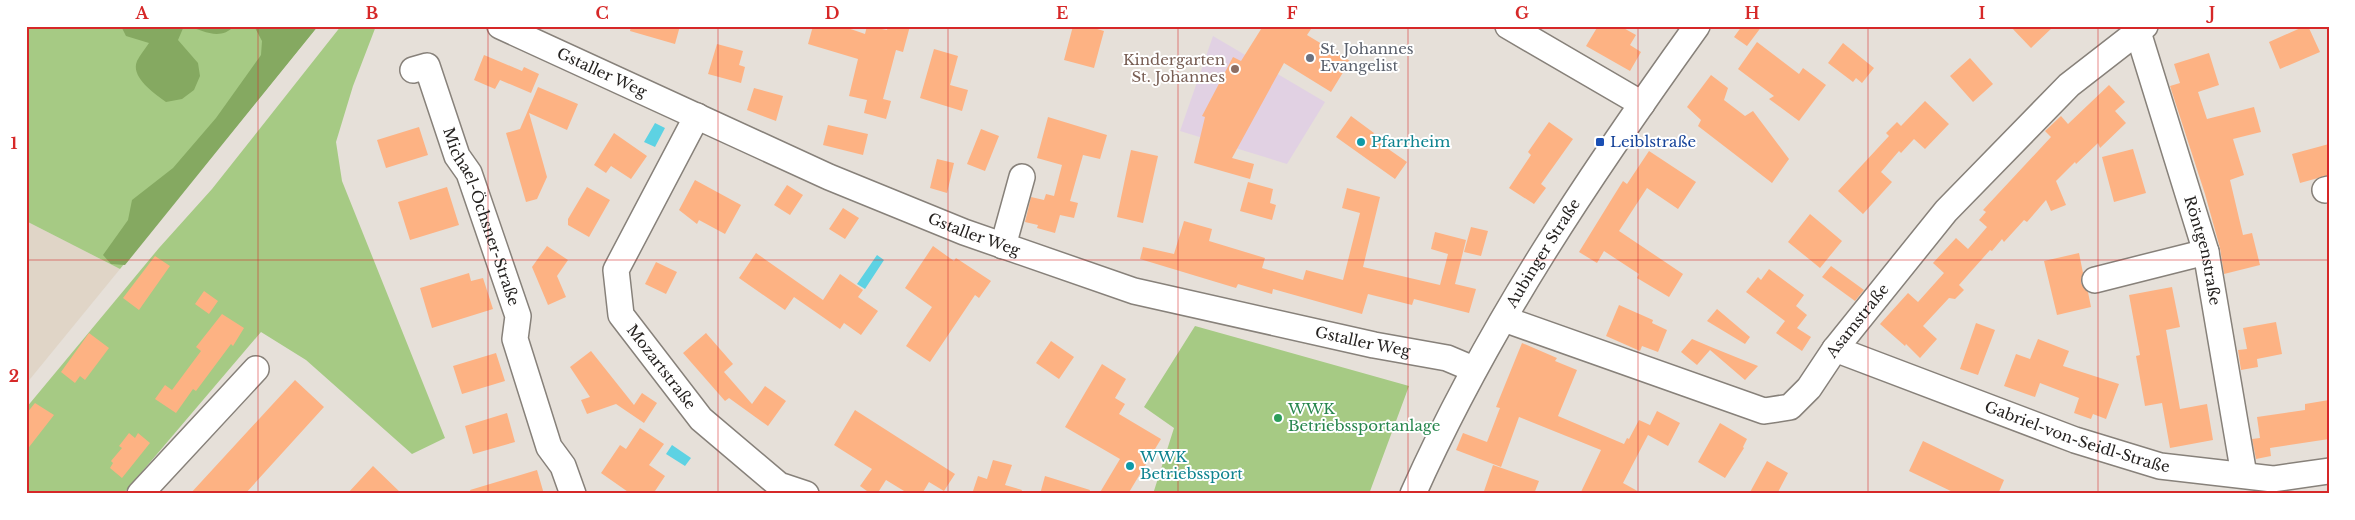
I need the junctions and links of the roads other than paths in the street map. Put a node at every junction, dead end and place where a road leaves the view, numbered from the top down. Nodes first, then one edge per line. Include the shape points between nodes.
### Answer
1 (500, 26) edge
2 (1508, 26) edge
3 (1697, 26) edge
4 (2141, 29) edge
5 (413, 70) dead end
6 (1642, 104) junction
7 (697, 116) junction
8 (1022, 176) dead end
9 (1003, 246) junction
10 (2206, 252) junction
11 (2095, 280) dead end
12 (1504, 318) junction
13 (1835, 349) junction
14 (256, 369) dead end
15 (1473, 369) junction
16 (2329, 471) edge
17 (2244, 475) junction
18 (1416, 493) edge
19 (140, 494) edge
20 (573, 494) edge
21 (806, 494) edge

1 - 7 street, Gstaller Weg
2 - 6 street
3 - 6 street, Aubinger Straße
4 - 10 street, Röntgenstraße
4 - 13 street, Asamstraße via 2069,85 1946,211
5 - 20 street, Michael-Öchsner-Straße via 427,66 457,156 469,173 518,316 515,340 550,447 563,466
6 - 12 street, Aubinger Straße via 1552,237
7 - 9 street, Gstaller Weg via 829,177
7 - 21 street, Mozartstraße via 616,270 621,316 701,419 779,485
8 - 9 street
9 - 15 street, Gstaller Weg via 1134,291 1374,345 1447,358
10 - 11 street
10 - 17 street, Röntgenstraße
12 - 13 street, Asamstraße via 1764,411 1790,407 1809,388
12 - 15 street, Aubinger Straße
13 - 17 street, Gabriel-von-Seidl-Straße via 2075,440 2160,466
14 - 19 street
15 - 18 street, Aubinger Straße
16 - 17 street, Gabriel-von-Seidl-Straße via 2273,479

